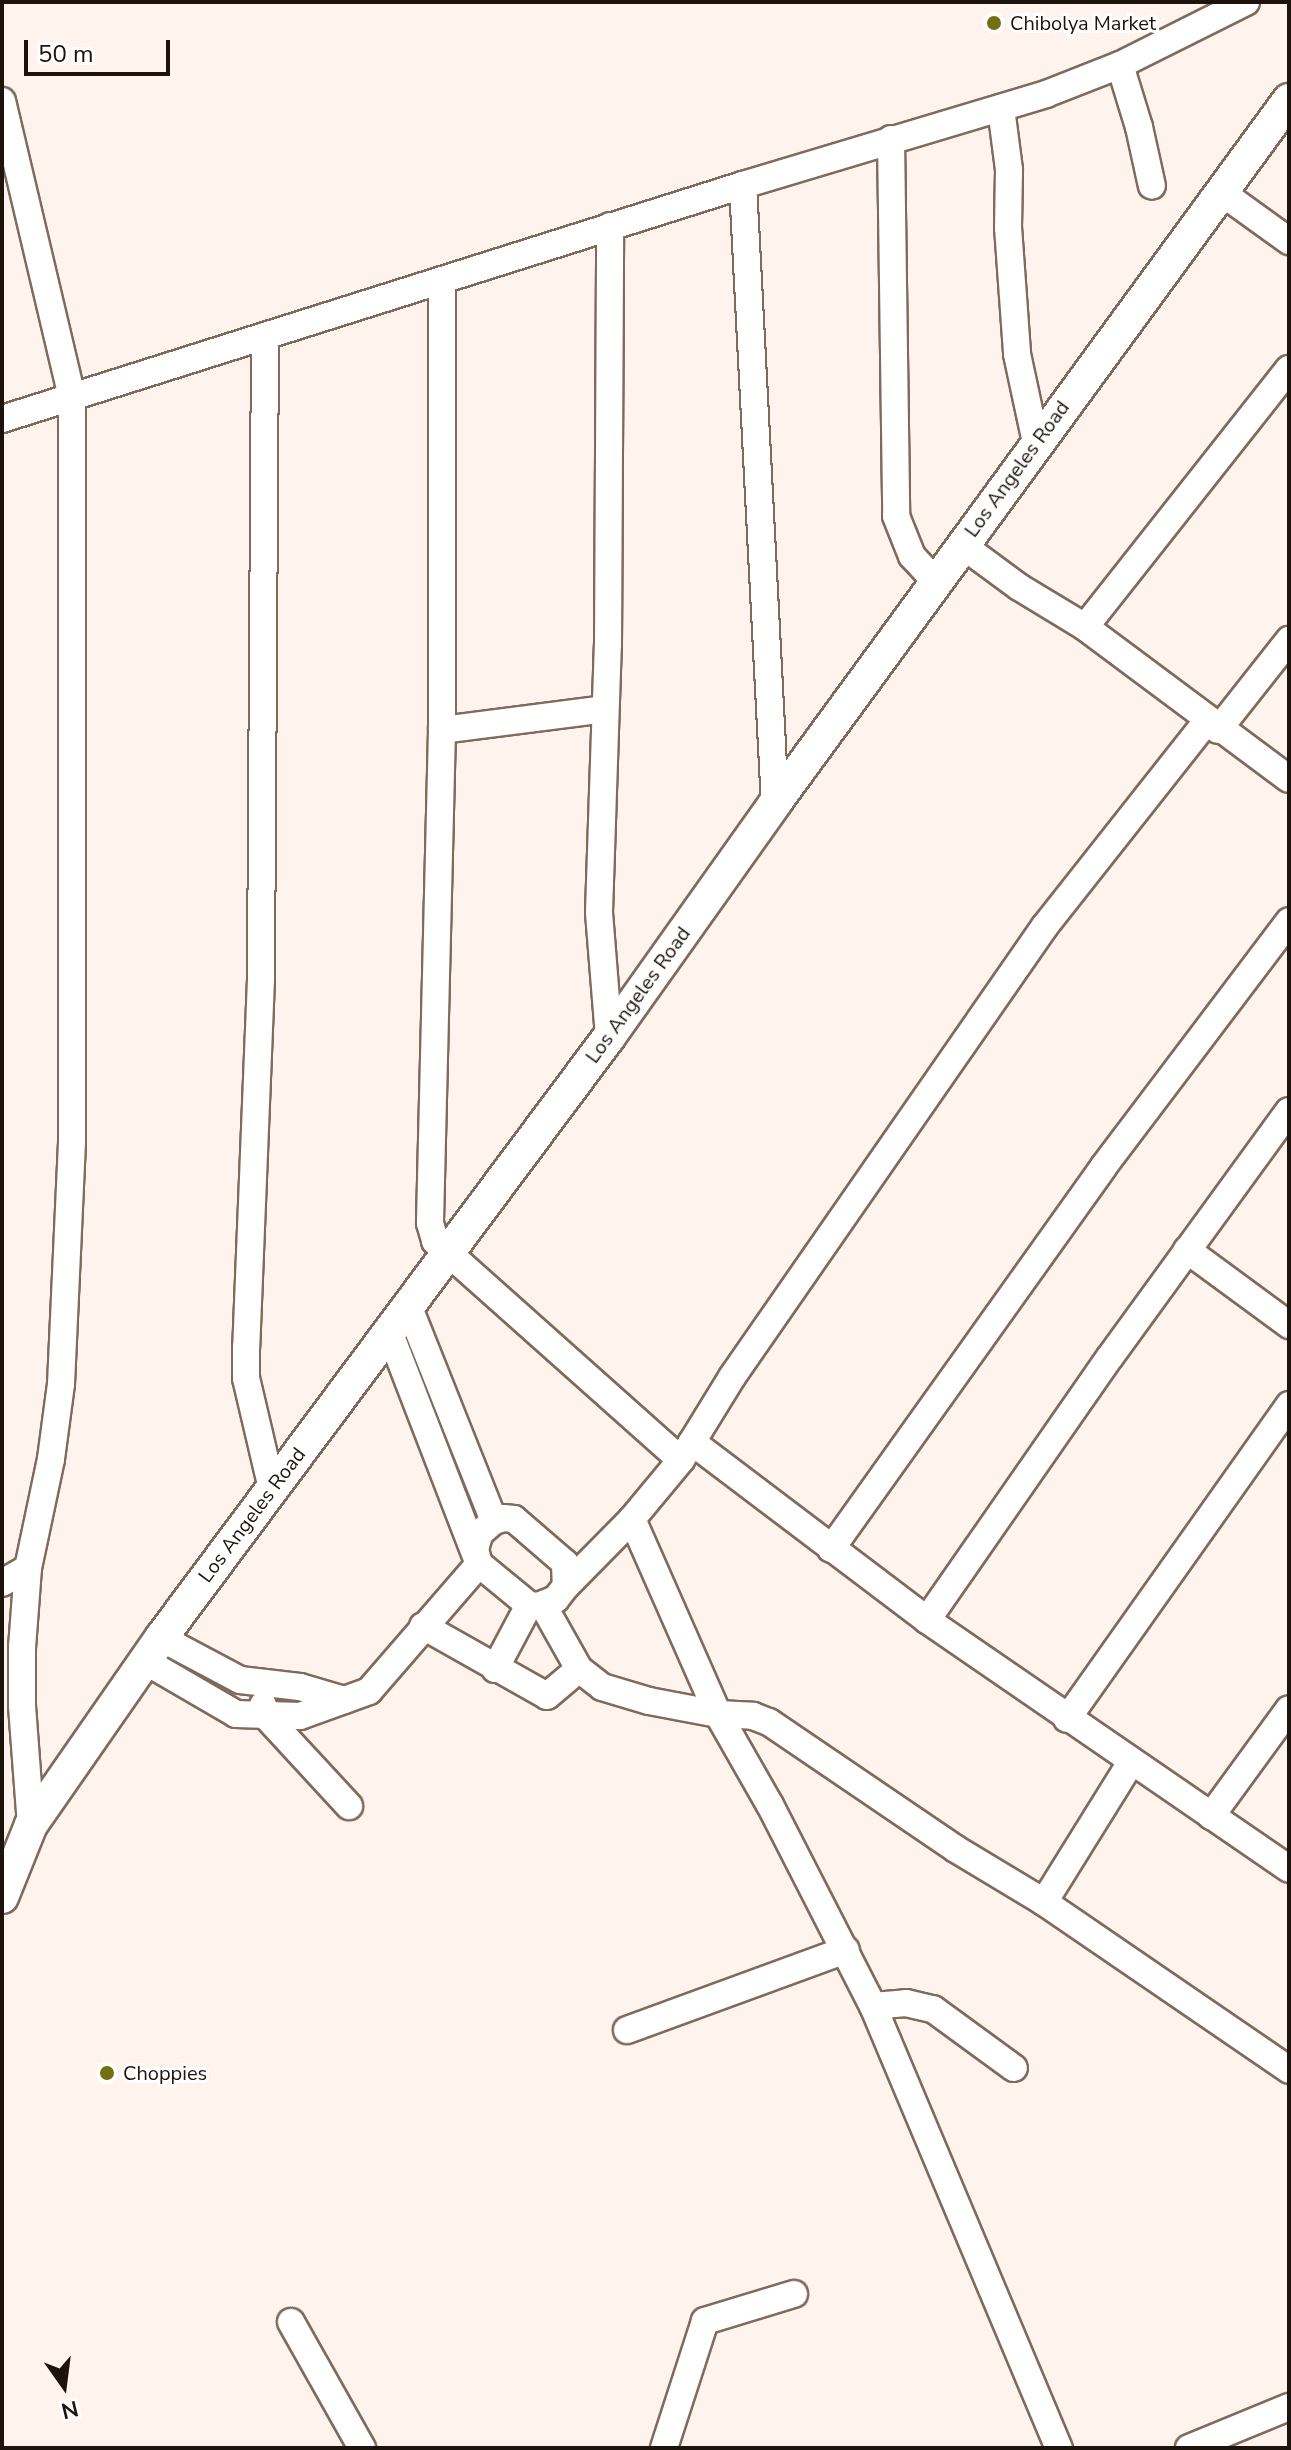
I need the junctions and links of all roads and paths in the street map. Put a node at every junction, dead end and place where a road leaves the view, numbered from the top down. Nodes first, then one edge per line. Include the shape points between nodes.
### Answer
1 (1246, 2) edge
2 (1120, 65) junction
3 (1289, 100) edge
4 (2, 101) edge
5 (1001, 108) junction
6 (891, 139) junction
7 (743, 185) junction
8 (1152, 186) dead end
9 (1221, 192) junction
10 (610, 226) junction
11 (1289, 241) edge
12 (442, 280) junction
13 (265, 336) junction
14 (1289, 369) edge
15 (72, 397) junction
16 (2, 419) edge
17 (1036, 443) junction
18 (962, 545) junction
19 (936, 582) junction
20 (1085, 627) junction
21 (1289, 640) edge
22 (605, 709) junction
23 (1212, 726) junction
24 (442, 730) junction
25 (1289, 779) edge
26 (775, 803) junction
27 (1289, 921) edge
28 (609, 1037) junction
29 (1289, 1111) edge
30 (1187, 1250) junction
31 (448, 1253) junction
32 (408, 1305) junction
33 (1289, 1325) edge
34 (389, 1331) junction
35 (1289, 1405) edge
36 (687, 1451) junction
37 (272, 1489) junction
38 (632, 1519) junction
39 (494, 1521) junction
40 (831, 1549) junction
41 (478, 1561) junction
42 (28, 1568) junction
43 (566, 1574) junction
44 (2, 1583) edge
45 (536, 1605) junction
46 (927, 1620) junction
47 (423, 1626) junction
48 (153, 1649) junction
49 (495, 1669) junction
50 (579, 1669) junction
51 (259, 1682) junction
52 (344, 1700) junction
53 (1289, 1709) edge
54 (718, 1714) junction
55 (265, 1715) junction
56 (1067, 1719) junction
57 (1131, 1762) junction
58 (349, 1806) dead end
59 (1211, 1816) junction
60 (31, 1825) junction
61 (1289, 1869) edge
62 (2, 1897) edge
63 (1044, 1902) junction
64 (846, 1950) junction
65 (873, 2006) junction
66 (627, 2030) dead end
67 (1014, 2068) dead end
68 (1289, 2070) edge
69 (794, 2294) dead end
70 (291, 2322) dead end
71 (1289, 2407) edge
72 (362, 2448) edge
73 (664, 2448) edge
74 (1059, 2448) edge
75 (1189, 2448) edge

1 - 2 street
2 - 5 street
2 - 8 street
3 - 9 main road, Los Angeles Road
4 - 15 street
5 - 6 street
5 - 17 street via 1017,354
6 - 7 street
6 - 19 street via 896,516 912,556
7 - 10 street
7 - 26 street
9 - 11 street
9 - 17 main road, Los Angeles Road
10 - 12 street
10 - 22 street
12 - 13 street
12 - 24 street
13 - 15 street
13 - 37 street via 261,979 246,1378
14 - 20 street
15 - 16 street
15 - 42 street via 72,1142 61,1384
17 - 18 main road, Los Angeles Road
18 - 19 main road, Los Angeles Road
18 - 20 street
19 - 26 main road, Los Angeles Road
20 - 23 street
21 - 23 street
22 - 24 street
22 - 28 street via 599,912
23 - 25 street
23 - 36 street via 1045,926 732,1377
24 - 31 street via 429,1195 435,1241
26 - 28 main road, Los Angeles Road
27 - 40 street via 1095,1178
28 - 31 main road, Los Angeles Road
29 - 30 street
30 - 33 street
30 - 46 street
31 - 32 main road, Los Angeles Road
31 - 36 street
32 - 34 main road, Los Angeles Road
32 - 39 street
34 - 37 main road, Los Angeles Road
34 - 41 street
35 - 56 street
36 - 38 street
36 - 40 street
37 - 48 main road, Los Angeles Road
38 - 43 street via 597,1554
38 - 54 street
39 - 41 street via 480,1533
39 - 43 street via 514,1519
40 - 46 street
41 - 45 street
41 - 47 street
42 - 44 street
42 - 60 street via 22,1706
43 - 45 street via 556,1599
45 - 49 street
45 - 50 street
46 - 56 street
47 - 49 street
47 - 52 street via 369,1691
48 - 51 street
48 - 55 street via 236,1714
48 - 60 main road, Los Angeles Road
49 - 50 street via 547,1696
50 - 54 street via 602,1687
51 - 52 street
51 - 55 street
52 - 55 street via 300,1716
53 - 59 street
54 - 63 street via 769,1722
54 - 64 street
55 - 58 street
56 - 57 street
57 - 59 street
57 - 63 street
59 - 61 street
60 - 62 main road, Los Angeles Road
63 - 68 street
64 - 65 street
64 - 66 street
65 - 67 street via 906,2003 933,2009
65 - 74 street
69 - 73 street via 705,2321
70 - 72 street
71 - 75 street

